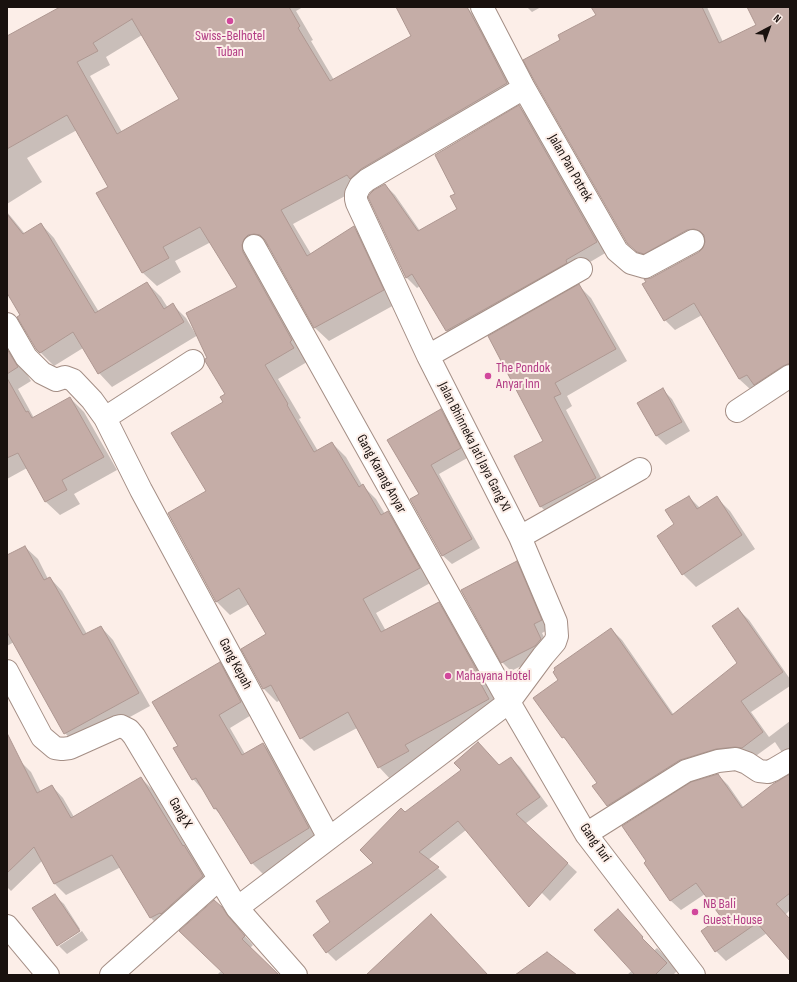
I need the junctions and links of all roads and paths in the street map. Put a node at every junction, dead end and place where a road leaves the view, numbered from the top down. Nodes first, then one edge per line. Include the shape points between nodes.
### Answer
1 (482, 7) edge
2 (524, 88) junction
3 (693, 241) dead end
4 (254, 246) dead end
5 (581, 270) dead end
6 (7, 324) edge
7 (428, 356) junction
8 (193, 361) dead end
9 (790, 376) edge
10 (737, 411) dead end
11 (105, 418) junction
12 (640, 469) dead end
13 (520, 537) junction
14 (7, 671) edge
15 (509, 702) junction
16 (790, 760) edge
17 (586, 834) junction
18 (329, 838) junction
19 (219, 879) junction
20 (237, 908) junction
21 (7, 926) edge
22 (48, 975) edge
23 (111, 975) edge
24 (296, 975) edge
25 (694, 975) edge

1 - 2 street, Jalan Pan Potrek
2 - 3 street, Jalan Pan Potrek via 617,251 631,263 645,267
2 - 7 street, Jalan Bhinneka Jati Jaya Gang XI via 367,180 356,194 357,203
4 - 15 street, Gang Karang Anyar
5 - 7 street
6 - 11 street, Gang Kepah via 26,357 42,373 56,380 65,377 73,380
7 - 13 street, Jalan Bhinneka Jati Jaya Gang XI
8 - 11 street
9 - 10 street
11 - 18 street, Gang Kepah via 141,490
12 - 13 street
13 - 15 street, Jalan Bhinneka Jati Jaya Gang XI via 556,622 557,636 556,642
14 - 19 street, Gang X via 42,737 55,748 70,748 117,727 129,730
15 - 17 street, Gang Turi
15 - 18 street
16 - 17 street via 768,772 759,771 736,759 718,761 686,771
17 - 25 street, Gang Turi
18 - 20 street
19 - 20 street, Gang X
19 - 23 street
20 - 24 street, Gang X
21 - 22 street

